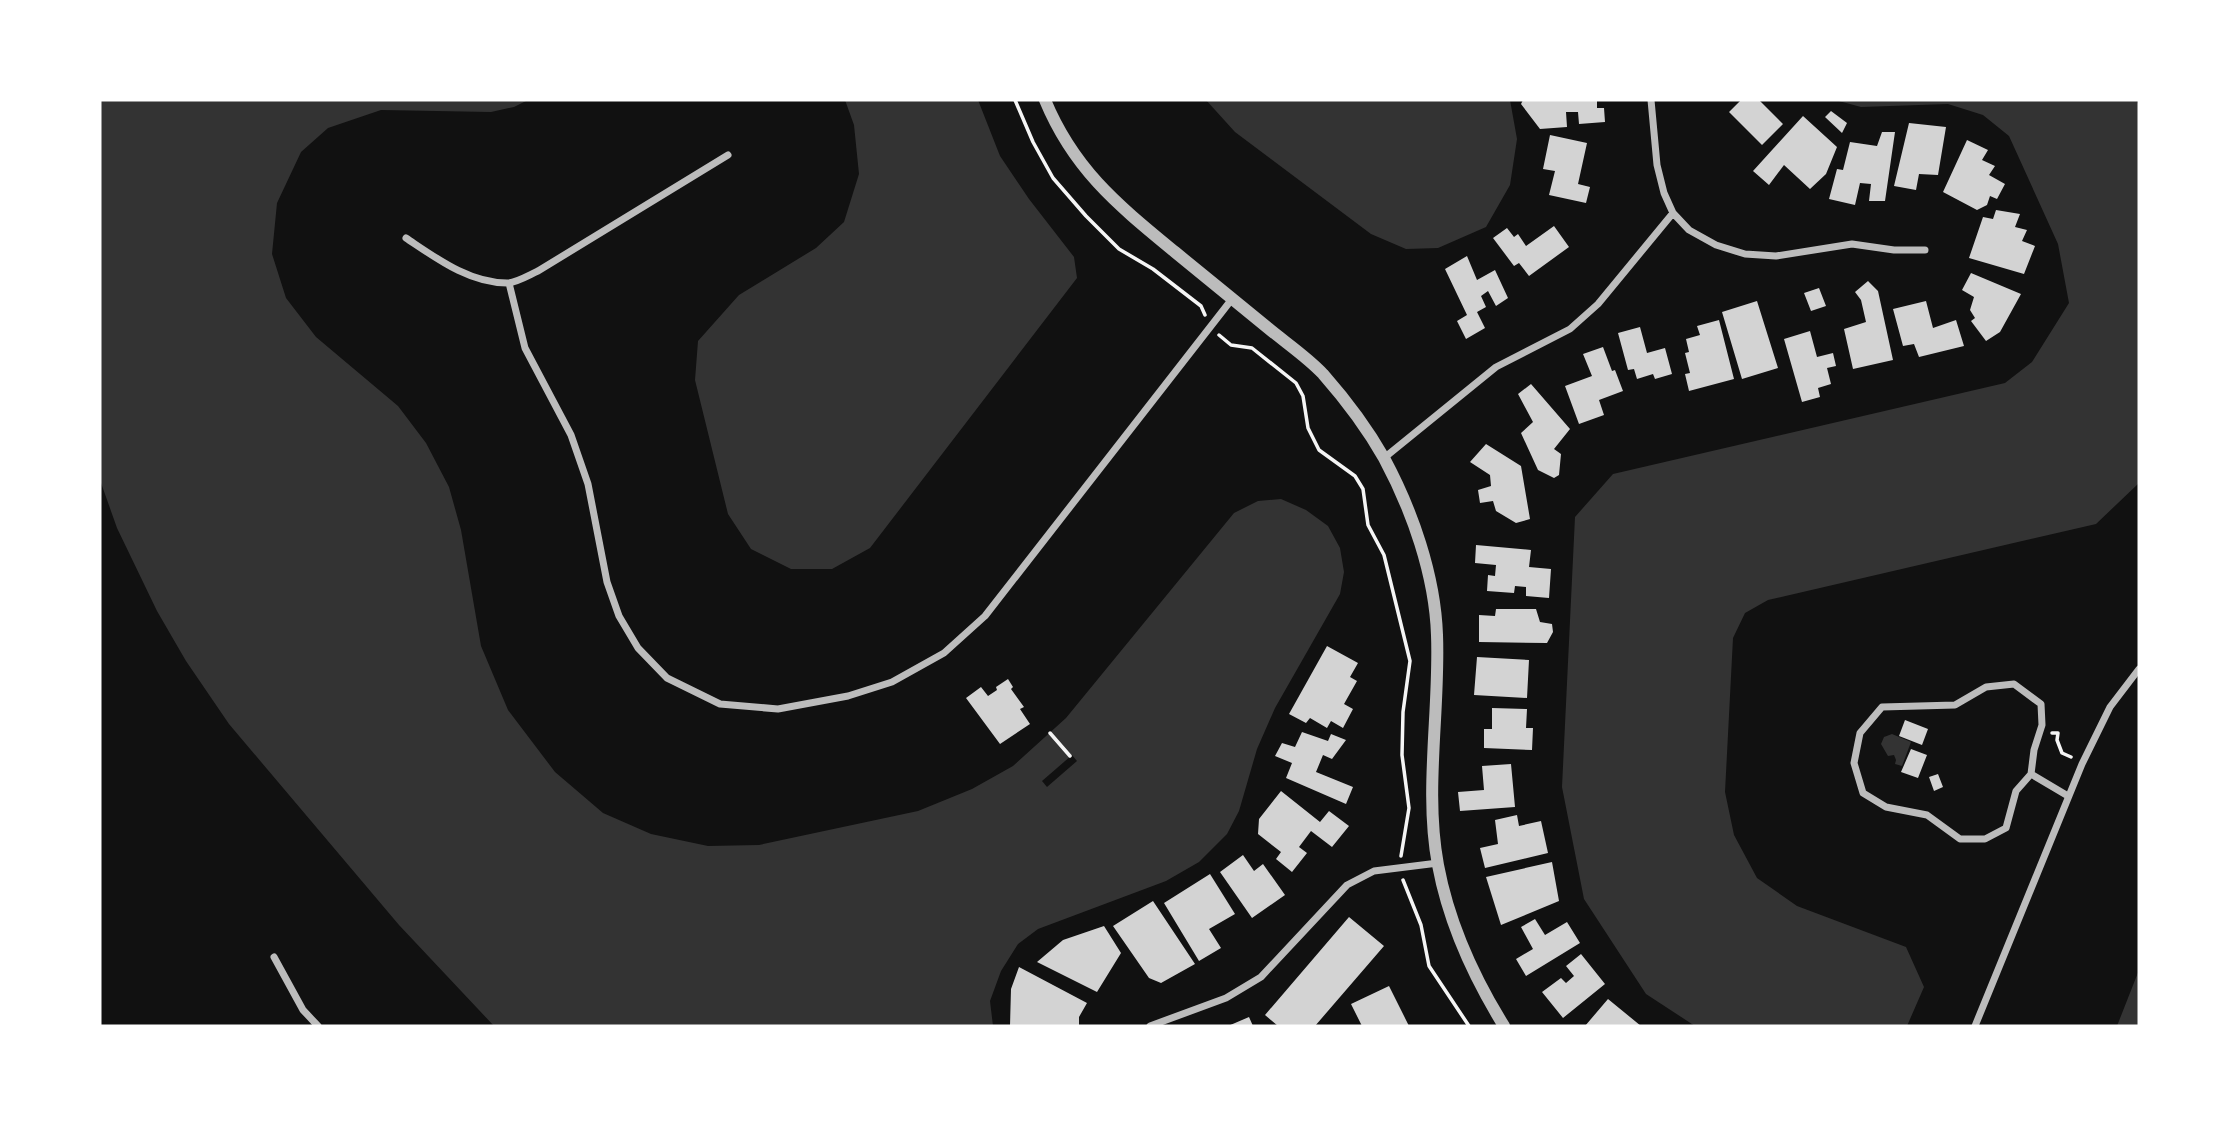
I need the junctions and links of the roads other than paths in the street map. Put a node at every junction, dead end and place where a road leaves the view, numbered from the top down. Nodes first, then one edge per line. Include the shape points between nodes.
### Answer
1 (1045, 100) edge
2 (1651, 100) edge
3 (728, 155) dead end
4 (1674, 213) junction
5 (406, 238) dead end
6 (1925, 250) dead end
7 (509, 283) junction
8 (1232, 299) junction
9 (1384, 458) junction
10 (2139, 669) edge
11 (2131, 680) junction
12 (2139, 686) edge
13 (2031, 774) junction
14 (2068, 796) junction
15 (1438, 863) junction
16 (274, 957) dead end
17 (318, 1026) edge
18 (1150, 1026) edge
19 (1504, 1026) edge
20 (1975, 1026) edge

1 - 8 street via 1083,169 1114,202
2 - 4 street via 1657,165
3 - 7 street via 538,271
4 - 6 street via 1689,230 1745,254 1776,256 1852,244
4 - 9 street via 1598,304 1570,329 1496,367
5 - 7 street via 475,278
7 - 8 street via 525,348 571,436 588,484 607,582 619,616 638,648 667,678 720,704 778,709 892,682 944,653 985,616
8 - 9 street via 1321,372
9 - 15 street via 1420,545 1432,595 1437,634 1433,801
10 - 11 street
11 - 12 street
11 - 14 street via 2110,707
13 - 13 street via 2017,790 2006,828 1985,839 1960,839 1927,815 1886,807 1863,793 1854,763 1860,733 1882,707 1955,705 1986,687 2014,684 2041,704 2042,725
13 - 14 street
14 - 20 street
15 - 18 street via 1374,871 1347,885 1261,976 1226,998
15 - 19 street via 1452,922 1479,986
16 - 17 street via 303,1010

